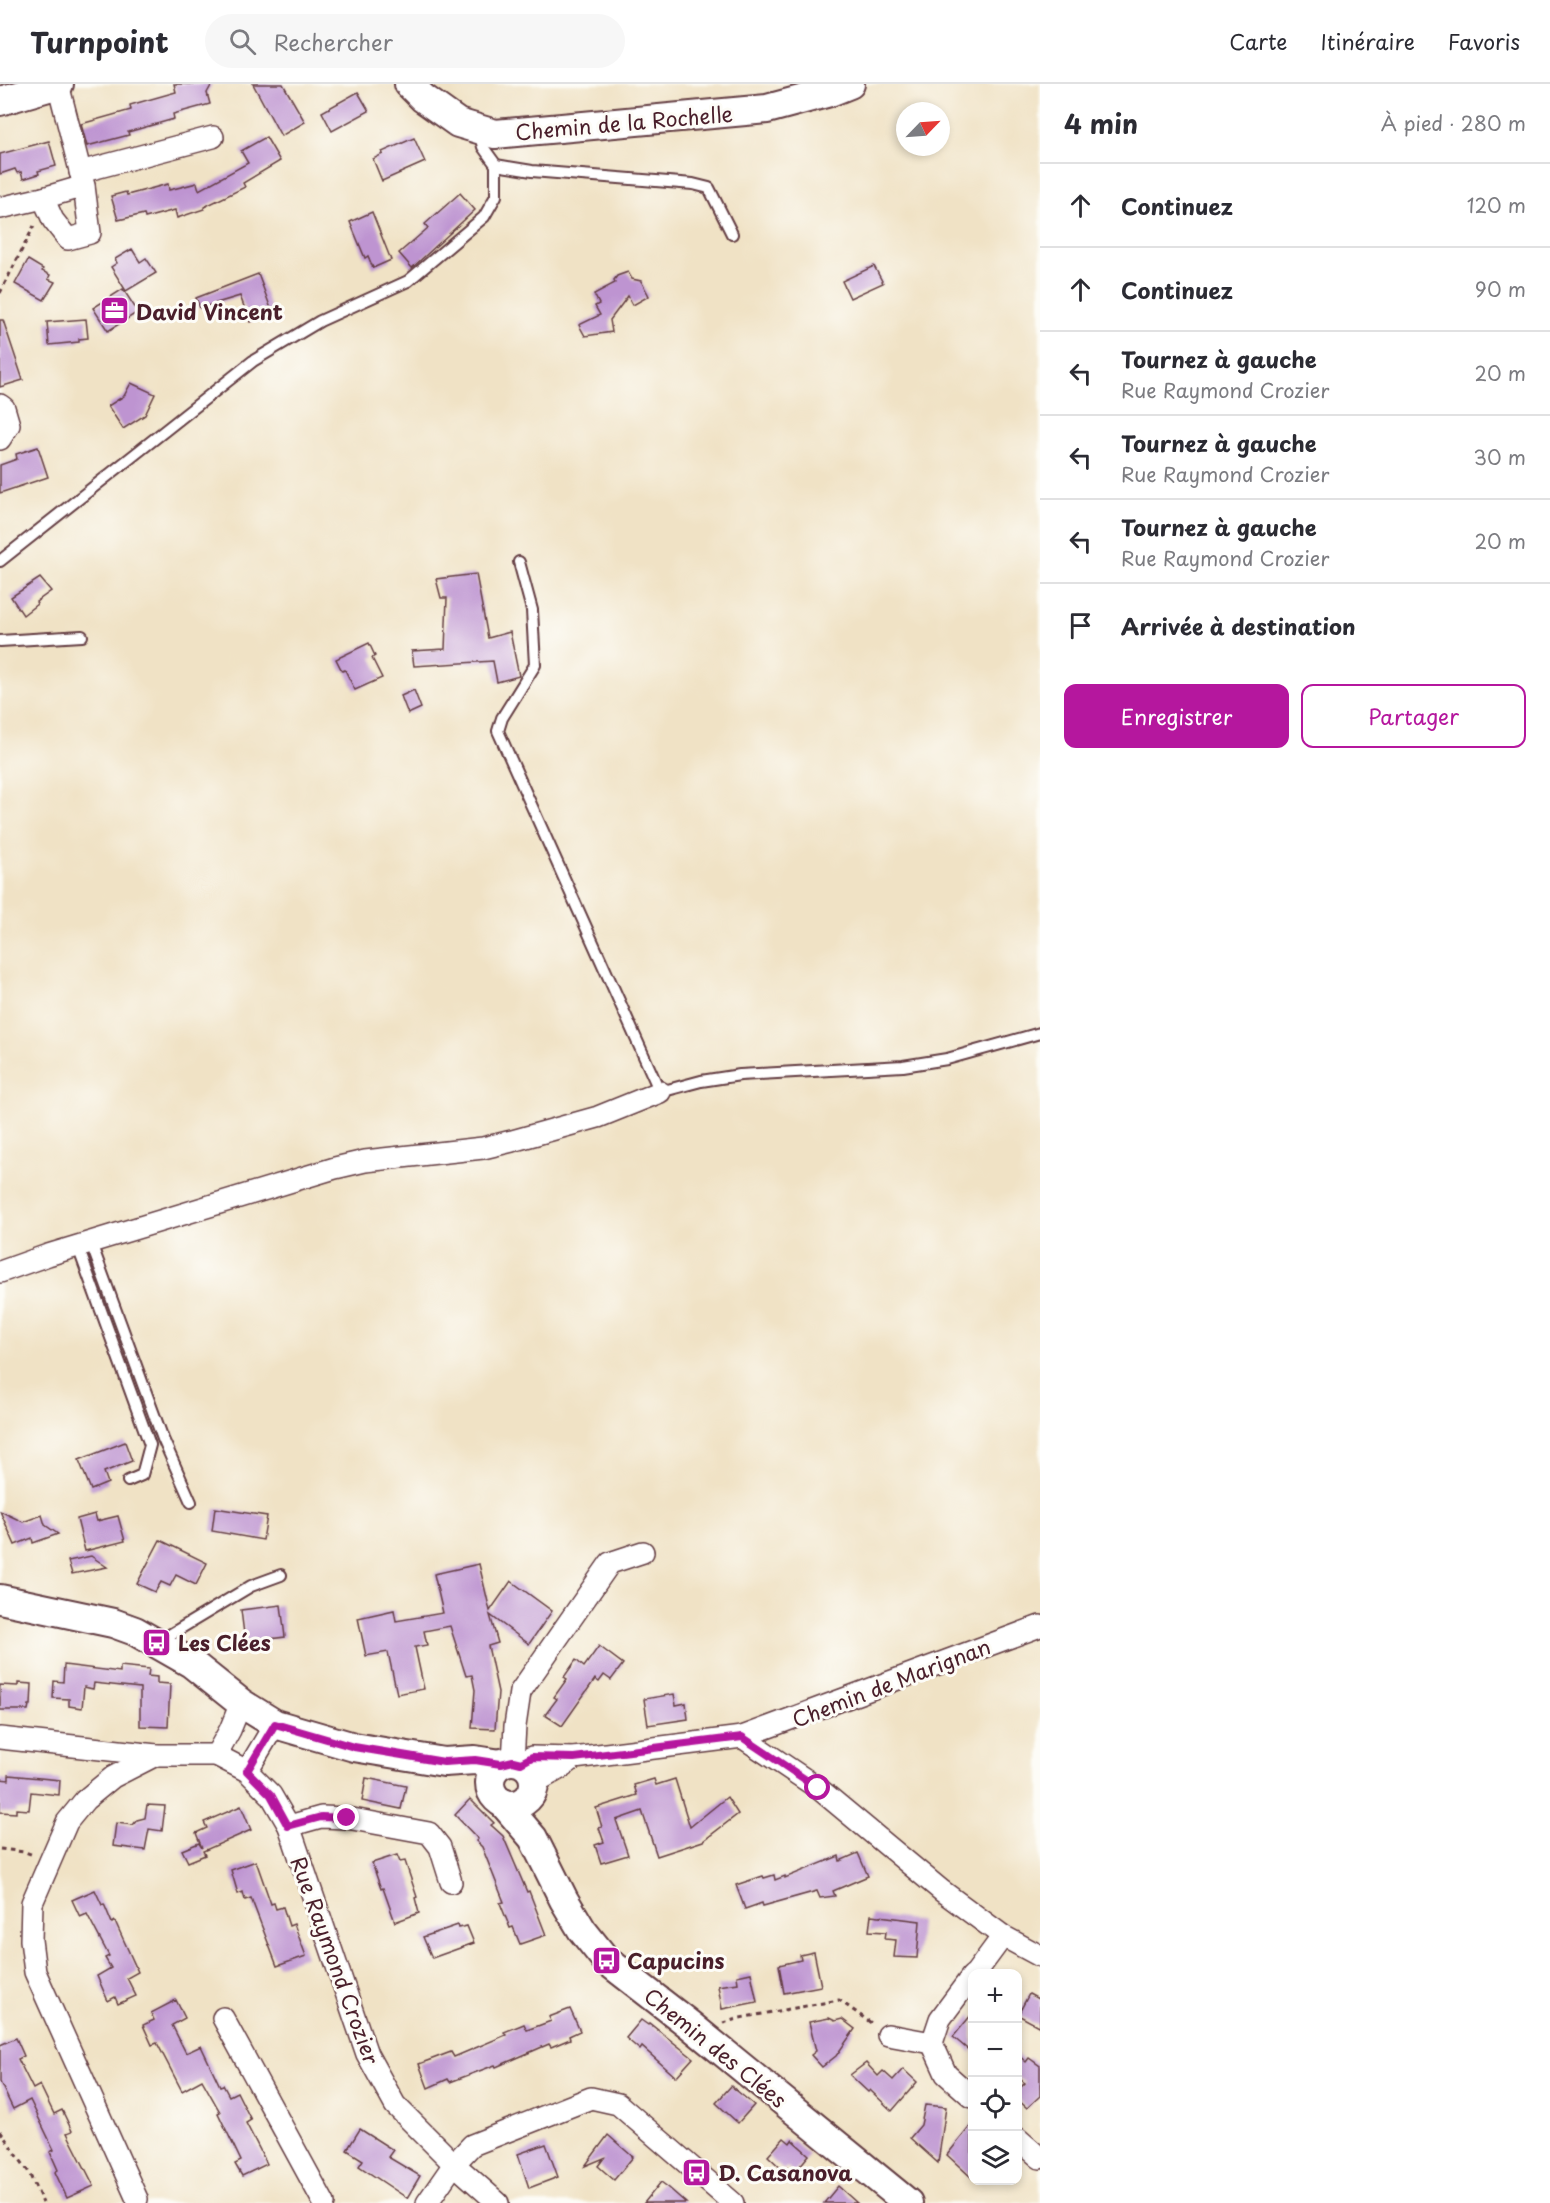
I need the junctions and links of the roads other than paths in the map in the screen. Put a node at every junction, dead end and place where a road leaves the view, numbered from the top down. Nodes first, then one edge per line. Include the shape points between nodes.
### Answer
1 (58, 84) edge
2 (409, 84) edge
3 (850, 84) edge
4 (29, 89) edge
5 (0, 101) edge
6 (478, 129) junction
7 (213, 137) dead end
8 (496, 165) junction
9 (82, 179) junction
10 (43, 198) junction
11 (0, 208) edge
12 (732, 234) dead end
13 (0, 405) edge
14 (2, 438) edge
15 (0, 561) edge
16 (519, 562) dead end
17 (82, 636) dead end
18 (0, 641) edge
19 (1040, 1033) edge
20 (660, 1092) junction
21 (85, 1245) junction
22 (0, 1272) edge
23 (128, 1481) dead end
24 (191, 1502) dead end
25 (643, 1552) dead end
26 (281, 1575) dead end
27 (0, 1599) edge
28 (1040, 1626) edge
29 (163, 1646) junction
30 (241, 1703) junction
31 (275, 1724) junction
32 (742, 1737) junction
33 (0, 1738) edge
34 (156, 1755) junction
35 (216, 1755) junction
36 (247, 1771) junction
37 (513, 1780) junction
38 (288, 1826) junction
39 (451, 1882) dead end
40 (1003, 1936) junction
41 (1040, 1956) edge
42 (978, 1969) edge
43 (968, 1983) edge
44 (223, 2018) dead end
45 (888, 2034) road end
46 (932, 2043) junction
47 (968, 2093) edge
48 (1022, 2142) edge
49 (1040, 2158) edge
50 (454, 2164) junction
51 (137, 2199) dead end
52 (324, 2203) edge
53 (427, 2203) edge
54 (498, 2203) edge
55 (733, 2203) edge
56 (908, 2203) edge

1 - 4 street
1 - 9 street
2 - 6 street, Chemin de la Rochelle via 458,123
3 - 6 street, Chemin de la Rochelle via 767,109 495,134
4 - 5 street
6 - 8 lane via 483,147
7 - 9 street
8 - 12 lane via 709,188
8 - 15 lane via 496,196 484,217 408,281 320,321 253,361
9 - 10 street
9 - 10 street via 90,232 68,239
10 - 11 street
13 - 14 street via 9,425
16 - 20 lane via 532,610 535,666 498,731
17 - 18 lane
19 - 20 lane via 947,1059 903,1066 740,1075
20 - 21 street via 598,1117 483,1148 376,1159 335,1168
21 - 22 street
21 - 23 lane via 150,1445 142,1475
21 - 24 lane
25 - 37 street via 610,1563 520,1692 514,1726
26 - 29 lane via 251,1586 171,1634
27 - 29 street via 113,1623
28 - 32 street, Chemin de Marignan
29 - 30 street
30 - 31 street
30 - 35 street
31 - 36 street
31 - 37 street via 354,1747 444,1762 475,1760
32 - 37 street, Chemin de Marignan via 574,1758 558,1770
32 - 40 street via 818,1788 942,1892
33 - 34 street
34 - 35 street
34 - 51 street via 114,1777 85,1800 67,1822 32,1903 35,1972
35 - 36 street, Rue Raymond Crozier
36 - 38 street, Rue Raymond Crozier via 271,1795
37 - 56 street, Chemin des Clées via 533,1838 564,1900 606,1960
38 - 39 street, Rue Raymond Crozier via 321,1817 347,1818 429,1833 440,1847
38 - 50 street, Rue Raymond Crozier via 366,2054 395,2105
40 - 41 street
40 - 42 street
43 - 46 street via 940,2019
44 - 52 street
45 - 46 street
46 - 47 street via 946,2074
48 - 49 street
50 - 53 street
50 - 54 street, Rue Raymond Crozier
50 - 55 street via 472,2145 591,2098 618,2104

